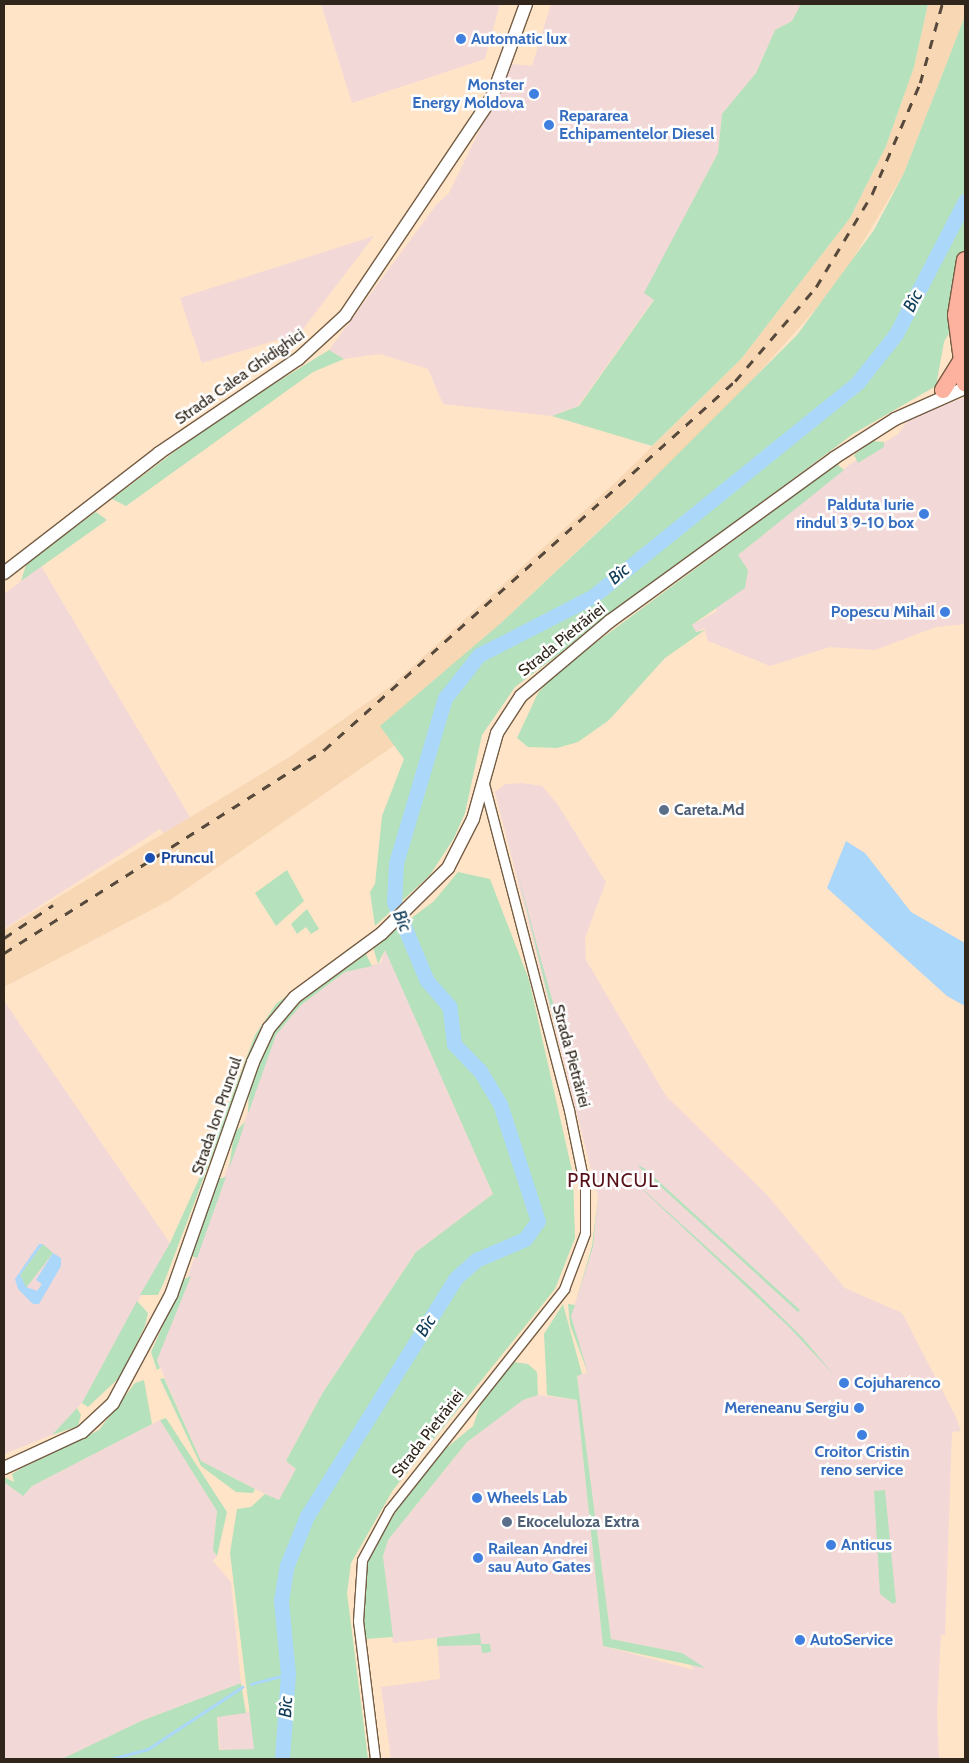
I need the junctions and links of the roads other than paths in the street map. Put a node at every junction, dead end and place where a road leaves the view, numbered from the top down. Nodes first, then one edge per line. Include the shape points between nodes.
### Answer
1 (526, 4) edge
2 (965, 260) edge
3 (962, 357) edge
4 (965, 382) edge
5 (965, 388) edge
6 (943, 390) junction
7 (834, 458) junction
8 (4, 573) edge
9 (484, 781) junction
10 (4, 1468) edge
11 (375, 1759) edge

1 - 8 street, Strada Calea Ghidighici via 492,97 345,316 298,359 159,453
2 - 3 highway via 956,315
3 - 4 highway
3 - 6 highway
4 - 6 street, Strada Pietrăriei
5 - 7 street, Strada Pietrăriei via 895,419
6 - 7 street, Strada Pietrăriei via 893,411
7 - 9 street, Strada Pietrăriei via 549,669 506,715
9 - 10 street, Strada Ion Pruncul via 474,819 459,848 416,903 382,934 295,997 269,1028 252,1062 171,1295 113,1403 82,1432
9 - 11 street, Strada Pietrăriei via 490,819 570,1110 585,1188 585,1233 564,1290 389,1510 362,1560 358,1621

